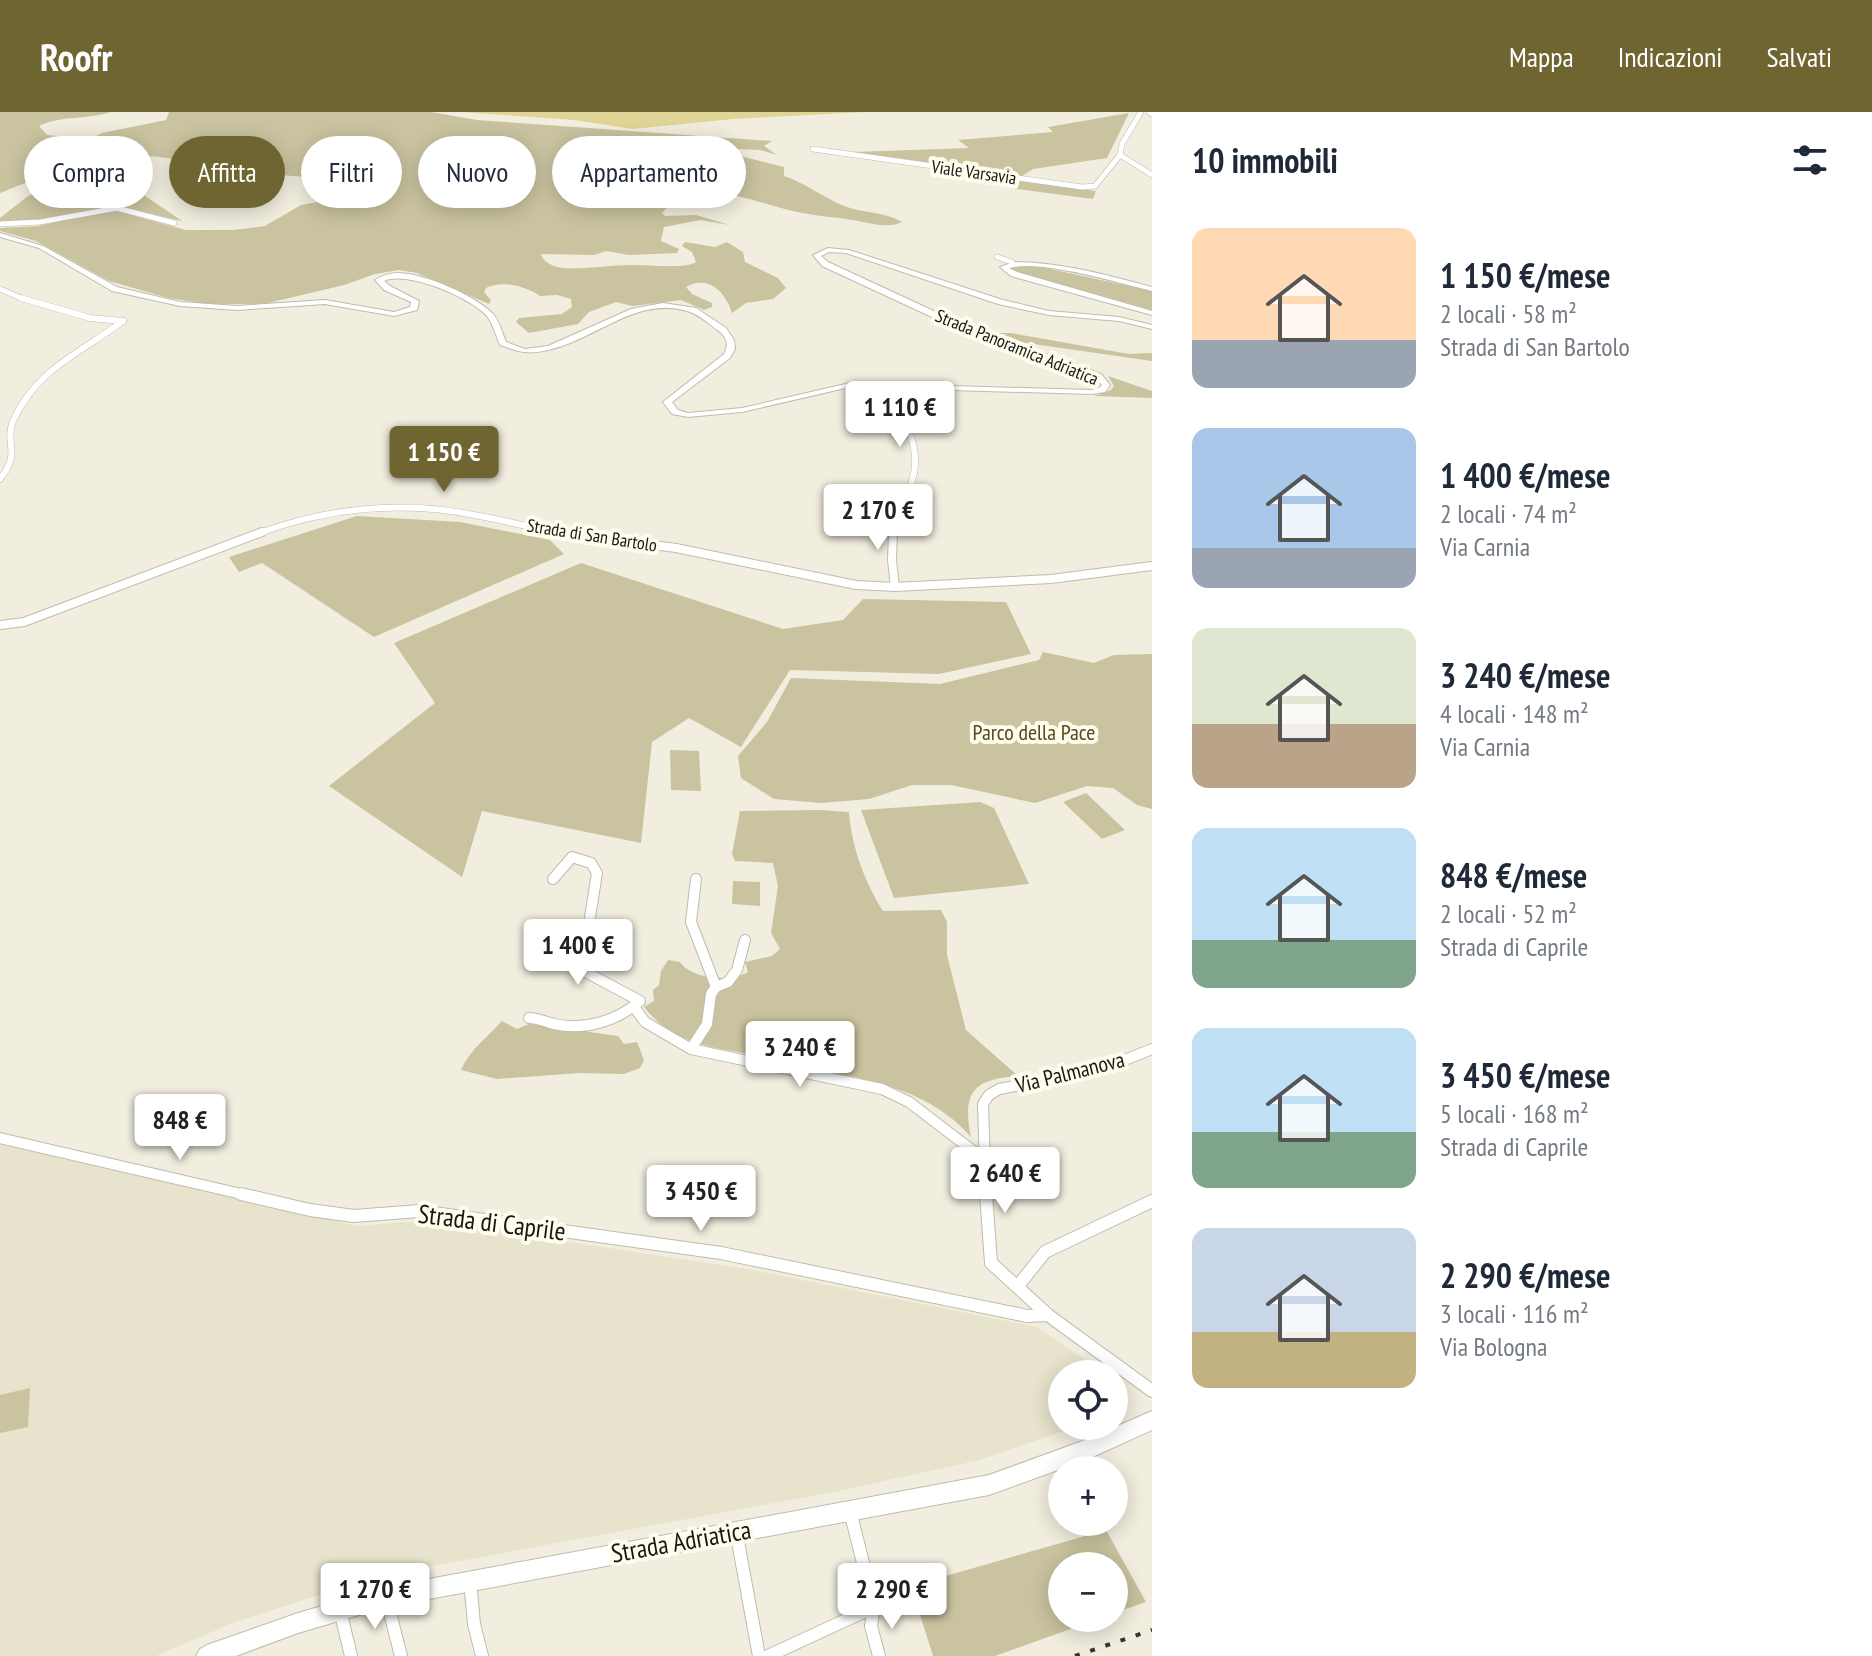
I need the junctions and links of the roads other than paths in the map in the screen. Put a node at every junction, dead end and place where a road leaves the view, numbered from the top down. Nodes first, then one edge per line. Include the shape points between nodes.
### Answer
1 (1141, 112) edge
2 (813, 149) dead end
3 (1120, 155) junction
4 (1152, 167) edge
5 (1141, 168) junction
6 (1152, 175) edge
7 (174, 223) dead end
8 (0, 224) edge
9 (0, 235) edge
10 (997, 257) dead end
11 (1012, 262) junction
12 (0, 289) edge
13 (1152, 289) edge
14 (1152, 313) edge
15 (1152, 327) edge
16 (887, 386) junction
17 (0, 479) edge
18 (1152, 566) edge
19 (895, 587) junction
20 (4, 625) edge
21 (0, 633) edge
22 (553, 879) dead end
23 (696, 879) dead end
24 (548, 939) dead end
25 (745, 940) dead end
26 (573, 963) junction
27 (716, 987) junction
28 (634, 1007) junction
29 (529, 1018) dead end
30 (691, 1049) junction
31 (1152, 1049) edge
32 (0, 1138) edge
33 (985, 1160) junction
34 (1152, 1201) edge
35 (1018, 1286) junction
36 (1048, 1315) junction
37 (1152, 1391) edge
38 (1152, 1420) edge
39 (850, 1510) junction
40 (736, 1531) junction
41 (470, 1580) junction
42 (386, 1597) junction
43 (874, 1607) junction
44 (340, 1610) junction
45 (207, 1656) edge
46 (351, 1656) edge
47 (401, 1656) edge
48 (482, 1656) edge
49 (759, 1656) edge
50 (768, 1656) edge
51 (879, 1656) edge

1 - 3 street, Viale Varsavia
2 - 3 street, Viale Varsavia via 1082,187 1099,183
3 - 5 street
4 - 5 street
5 - 6 street
7 - 8 street via 117,208
9 - 16 street, Strada Panoramica Adriatica via 41,247 115,289 210,307 325,302 407,312 415,301 379,280 408,274 482,308 503,343 520,350 544,348 640,308 679,306 718,325 732,343 727,356 667,402 675,412 688,415 769,405 850,385
10 - 11 street
11 - 13 street
11 - 14 street via 1004,267 1014,274
12 - 17 street via 90,318 123,321 90,341 26,396 9,433 13,457
15 - 16 street, Strada Panoramica Adriatica via 1023,308 847,251 820,252 825,264 948,321 1098,376 1106,385 1091,392
16 - 19 street via 916,451 911,489 896,522
18 - 19 street, Strada di San Bartolo via 1051,579
19 - 20 street, Strada di San Bartolo via 791,574 676,548 561,534 472,514 428,508 352,509 279,526
20 - 21 street
22 - 26 street via 572,857 591,863 597,873 585,949
23 - 27 street via 691,922
24 - 26 street
25 - 27 street via 737,970
26 - 28 street via 634,996 640,1001
27 - 30 street via 707,1024
28 - 29 street via 585,1023 559,1025
28 - 30 street via 645,1022
30 - 33 street via 882,1089 909,1102
31 - 33 street, Via Palmanova via 1102,1069 989,1095 983,1104
32 - 36 street, Strada di Caprile via 310,1210 354,1216 419,1211 706,1251 1027,1316
33 - 35 street via 988,1254 997,1270
34 - 35 street via 1045,1252
35 - 36 street
36 - 37 street
38 - 39 main road, Strada Adriatica via 989,1485
39 - 40 main road, Strada Adriatica
39 - 43 street
40 - 41 main road, Strada Adriatica
40 - 49 street
41 - 42 main road, Strada Adriatica
41 - 48 street
42 - 44 main road, Strada Adriatica
42 - 47 street
43 - 50 street
43 - 51 street via 871,1626
44 - 45 main road, Strada Adriatica
44 - 46 street

